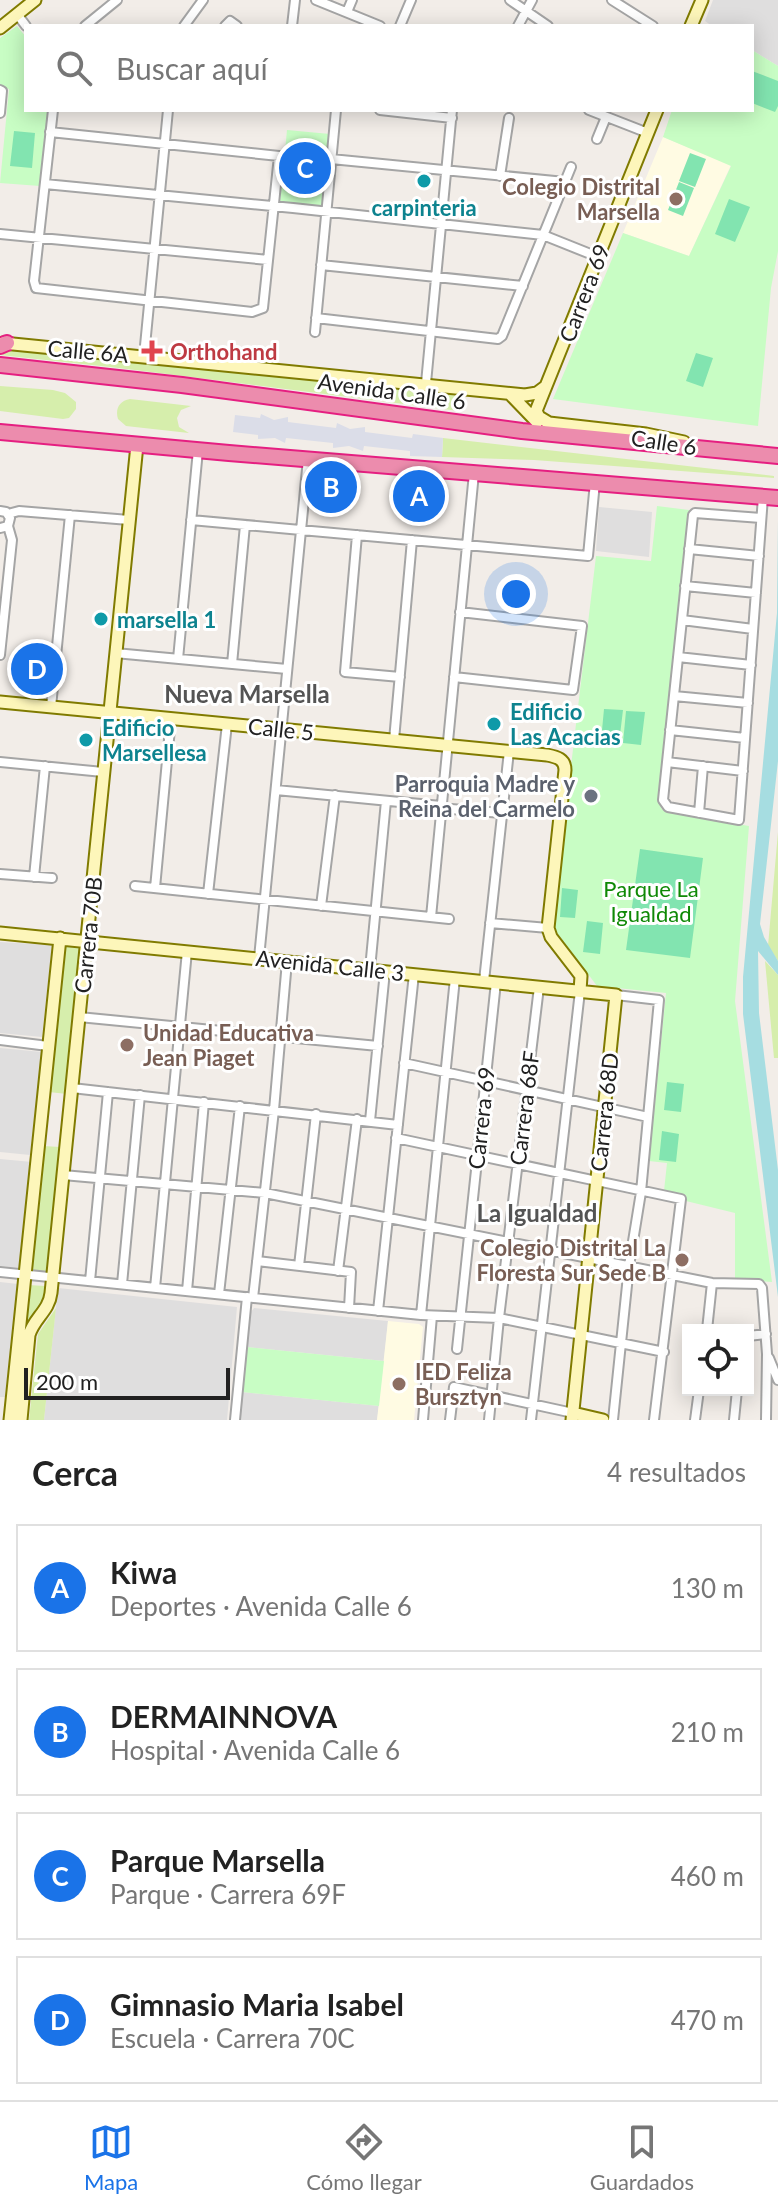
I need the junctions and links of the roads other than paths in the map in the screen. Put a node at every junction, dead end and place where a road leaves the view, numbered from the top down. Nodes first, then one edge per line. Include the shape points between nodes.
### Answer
1 (35, 0) edge
2 (117, 0) edge
3 (295, 0) edge
4 (316, 0) edge
5 (352, 0) edge
6 (411, 0) edge
7 (510, 0) edge
8 (532, 0) edge
9 (612, 0) edge
10 (702, 0) edge
11 (201, 1) edge
12 (525, 10) junction
13 (347, 12) junction
14 (17, 14) junction
15 (635, 15) junction
16 (24, 24) edge
17 (92, 24) edge
18 (185, 24) edge
19 (292, 24) edge
20 (375, 24) edge
21 (401, 24) edge
22 (519, 24) edge
23 (545, 24) edge
24 (631, 24) edge
25 (650, 24) edge
26 (692, 24) edge
27 (0, 28) edge
28 (1, 90) edge
29 (53, 112) edge
30 (168, 112) edge
31 (336, 112) edge
32 (416, 112) edge
33 (596, 112) edge
34 (656, 112) edge
35 (0, 113) edge
36 (452, 114) edge
37 (606, 117) junction
38 (509, 118) dead end
39 (50, 132) junction
40 (648, 133) junction
41 (597, 139) dead end
42 (165, 143) junction
43 (331, 159) junction
44 (571, 167) dead end
45 (447, 170) junction
46 (500, 176) junction
47 (565, 182) junction
48 (45, 184) junction
49 (160, 195) junction
50 (274, 206) junction
51 (326, 211) junction
52 (441, 224) junction
53 (0, 234) edge
54 (543, 235) junction
55 (39, 238) junction
56 (154, 249) junction
57 (598, 257) junction
58 (268, 260) junction
59 (321, 265) junction
60 (436, 277) junction
61 (523, 286) junction
62 (149, 303) junction
63 (316, 318) junction
64 (431, 331) junction
65 (315, 332) dead end
66 (2, 344) edge
67 (144, 356) junction
68 (0, 365) edge
69 (426, 383) junction
70 (545, 387) junction
71 (510, 393) junction
72 (542, 420) junction
73 (522, 431) junction
74 (0, 432) edge
75 (137, 445) junction
76 (198, 450) junction
77 (707, 450) junction
78 (778, 456) edge
79 (308, 459) junction
80 (474, 473) junction
81 (596, 482) junction
82 (771, 497) edge
83 (4, 512) edge
84 (70, 515) junction
85 (761, 518) junction
86 (129, 520) junction
87 (191, 520) junction
88 (245, 525) junction
89 (4, 527) edge
90 (301, 530) junction
91 (357, 535) junction
92 (412, 540) junction
93 (467, 545) junction
94 (689, 549) junction
95 (759, 556) junction
96 (685, 586) junction
97 (756, 593) junction
98 (460, 612) junction
99 (682, 620) junction
100 (753, 629) junction
101 (115, 653) junction
102 (0, 655) edge
103 (678, 657) junction
104 (178, 659) junction
105 (232, 664) junction
106 (751, 665) junction
107 (287, 669) junction
108 (400, 677) junction
109 (454, 677) junction
110 (674, 696) junction
111 (0, 702) edge
112 (748, 703) junction
113 (51, 707) junction
114 (108, 712) junction
115 (171, 718) junction
116 (227, 724) junction
117 (282, 729) junction
118 (670, 730) junction
119 (745, 738) junction
120 (394, 740) junction
121 (447, 745) junction
122 (509, 751) junction
123 (0, 762) edge
124 (667, 762) junction
125 (45, 766) junction
126 (703, 766) junction
127 (743, 771) junction
128 (103, 772) junction
129 (276, 790) junction
130 (335, 795) junction
131 (386, 801) junction
132 (441, 806) junction
133 (451, 809) dead end
134 (502, 813) junction
135 (699, 813) junction
136 (0, 874) edge
137 (34, 877) junction
138 (52, 878) dead end
139 (135, 886) dead end
140 (155, 888) junction
141 (208, 894) junction
142 (265, 900) junction
143 (321, 906) junction
144 (376, 911) junction
145 (431, 917) junction
146 (449, 919) dead end
147 (490, 923) junction
148 (548, 928) junction
149 (0, 933) edge
150 (60, 938) junction
151 (88, 941) junction
152 (187, 951) junction
153 (259, 958) junction
154 (287, 961) junction
155 (370, 969) junction
156 (385, 971) junction
157 (414, 974) junction
158 (455, 978) junction
159 (490, 982) junction
160 (539, 987) junction
161 (580, 991) junction
162 (616, 995) junction
163 (79, 1017) junction
164 (180, 1027) junction
165 (280, 1036) junction
166 (0, 1040) edge
167 (48, 1046) junction
168 (378, 1046) junction
169 (404, 1063) junction
170 (446, 1071) junction
171 (485, 1080) junction
172 (72, 1088) junction
173 (526, 1088) junction
174 (108, 1092) junction
175 (140, 1095) junction
176 (567, 1097) junction
177 (173, 1099) junction
178 (204, 1102) junction
179 (240, 1106) junction
180 (604, 1107) junction
181 (274, 1110) junction
182 (316, 1114) junction
183 (648, 1117) junction
184 (357, 1119) junction
185 (370, 1121) junction
186 (398, 1125) junction
187 (396, 1138) junction
188 (438, 1146) junction
189 (477, 1155) junction
190 (517, 1164) junction
191 (558, 1173) junction
192 (63, 1175) junction
193 (99, 1179) junction
194 (132, 1181) junction
195 (597, 1182) junction
196 (165, 1185) junction
197 (197, 1188) junction
198 (231, 1191) junction
199 (641, 1192) junction
200 (265, 1193) junction
201 (306, 1202) junction
202 (346, 1210) junction
203 (388, 1218) junction
204 (430, 1227) junction
205 (469, 1234) junction
206 (508, 1242) junction
207 (550, 1250) junction
208 (589, 1258) junction
209 (257, 1261) junction
210 (299, 1266) junction
211 (629, 1266) junction
212 (338, 1271) junction
213 (0, 1272) edge
214 (25, 1274) junction
215 (672, 1275) junction
216 (53, 1277) junction
217 (90, 1281) junction
218 (712, 1283) junction
219 (122, 1284) junction
220 (155, 1288) junction
221 (187, 1291) junction
222 (219, 1294) junction
223 (250, 1298) junction
224 (349, 1308) junction
225 (378, 1311) junction
226 (421, 1315) junction
227 (432, 1316) junction
228 (460, 1317) junction
229 (499, 1318) junction
230 (708, 1324) edge
231 (541, 1327) junction
232 (766, 1334) junction
233 (581, 1335) junction
234 (754, 1335) edge
235 (623, 1343) junction
236 (457, 1349) dead end
237 (664, 1352) junction
238 (767, 1354) junction
239 (778, 1380) edge
240 (492, 1396) junction
241 (698, 1396) edge
242 (736, 1396) edge
243 (533, 1405) junction
244 (778, 1415) edge
245 (572, 1417) edge
246 (767, 1417) edge
247 (10, 1420) edge
248 (21, 1420) edge
249 (235, 1420) edge
250 (423, 1420) edge
251 (450, 1420) edge
252 (489, 1420) edge
253 (531, 1420) edge
254 (603, 1420) edge
255 (613, 1420) edge
256 (654, 1420) edge
257 (695, 1420) edge
258 (734, 1420) edge

1 - 14 street
2 - 17 street
3 - 19 street
4 - 13 street
5 - 13 street
6 - 21 street
7 - 12 street
8 - 12 street
9 - 15 street
10 - 26 street
11 - 18 street
12 - 22 street
12 - 23 street
13 - 20 street
14 - 16 street
14 - 27 street
15 - 24 street
15 - 25 street
28 - 35 street
29 - 39 street
30 - 42 street
31 - 43 street
32 - 36 street
33 - 37 street
34 - 40 street, Carrera 69
36 - 45 street
37 - 40 street
37 - 41 street
38 - 46 street
39 - 42 street
39 - 48 street
40 - 57 street, Carrera 69
42 - 49 street
42 - 50 street via 279,156
43 - 45 street
43 - 51 street
44 - 47 street
45 - 46 street
45 - 52 street
46 - 47 street
47 - 54 street
48 - 49 street
48 - 55 street
49 - 50 street
49 - 56 street
50 - 51 street
50 - 58 street
51 - 52 street
51 - 59 street
52 - 54 street
52 - 60 street
53 - 55 street
54 - 57 street
54 - 61 street
55 - 56 street
55 - 62 street via 34,285 39,290
56 - 58 street
56 - 62 street
57 - 70 street, Carrera 69
58 - 62 street via 263,308 252,312
59 - 60 street
59 - 63 street
60 - 61 street
60 - 64 street
61 - 64 street via 498,339
62 - 67 street
63 - 64 street
63 - 65 street
64 - 69 street
66 - 67 street, Calle 6A
67 - 69 street, Calle 6A
68 - 73 highway, Avenida Calle 6
69 - 71 street, Calle 6A
70 - 71 street via 534,395
70 - 72 street, Carrera 69 via 537,406
71 - 72 street, Calle 6 via 538,423
72 - 73 highway
72 - 77 street, Calle 6 via 655,435
73 - 77 highway, Avenida Calle 6
74 - 75 highway
75 - 76 highway
75 - 86 street, Carrera 70B
76 - 79 highway
76 - 87 street
77 - 78 highway, Avenida Calle 6
79 - 80 highway
79 - 90 street
80 - 81 highway
80 - 93 street
81 - 82 highway
81 - 93 street via 588,556
82 - 85 street
83 - 84 street
83 - 89 street via 10,521
84 - 86 street
84 - 113 street
85 - 94 street via 693,513
85 - 95 street
86 - 101 street, Carrera 70B
87 - 88 street
87 - 104 street
88 - 90 street
88 - 105 street
89 - 102 street via 12,540
90 - 91 street
90 - 107 street
91 - 92 street
91 - 108 street via 345,672
92 - 93 street
92 - 108 street
93 - 98 street
94 - 95 street
94 - 96 street
95 - 97 street
96 - 97 street
96 - 99 street
97 - 100 street
98 - 109 street
98 - 109 street via 582,626 573,690
99 - 100 street
99 - 103 street
100 - 106 street
101 - 104 street
101 - 114 street, Carrera 70B
103 - 106 street
103 - 110 street
104 - 105 street
105 - 107 street
106 - 112 street
107 - 117 street
108 - 120 street
109 - 121 street
110 - 112 street
110 - 118 street
111 - 113 street, Calle 5
112 - 119 street
113 - 114 street, Calle 5
114 - 115 street, Calle 5
114 - 128 street, Carrera 70B
115 - 116 street, Calle 5
115 - 140 street
116 - 117 street, Calle 5
116 - 141 street
117 - 120 street, Calle 5
117 - 129 street
118 - 119 street
118 - 124 street
119 - 127 street
120 - 121 street, Calle 5
121 - 122 street, Calle 5
121 - 132 street
122 - 134 street, Carrera 69
122 - 148 street, Calle 5 via 547,755 565,764
123 - 125 street
124 - 126 street
124 - 135 street via 664,805
125 - 128 street
125 - 137 street
126 - 127 street
126 - 135 street
127 - 135 street via 739,820
128 - 151 street, Carrera 70B
129 - 130 street
129 - 142 street
130 - 131 street
130 - 143 street
131 - 132 street
131 - 144 street
132 - 145 street
133 - 134 street
134 - 147 street, Carrera 69
136 - 137 street
137 - 138 street
139 - 140 street
140 - 141 street
141 - 142 street
142 - 143 street
142 - 153 street
143 - 144 street
144 - 145 street
144 - 155 street
145 - 146 street
147 - 148 street
147 - 159 street, Carrera 69
148 - 161 street via 581,976
149 - 150 street, Avenida Calle 3
150 - 151 street, Avenida Calle 3
150 - 167 street, Carrera 70B
151 - 152 street, Avenida Calle 3
151 - 163 street, Carrera 70B
152 - 153 street, Avenida Calle 3
152 - 164 street
153 - 154 street, Avenida Calle 3
154 - 155 street, Avenida Calle 3
154 - 165 street
155 - 156 street, Avenida Calle 3
156 - 157 street, Avenida Calle 3
156 - 168 street
157 - 158 street, Avenida Calle 3
157 - 169 street
158 - 159 street, Avenida Calle 3
158 - 170 street
159 - 160 street, Avenida Calle 3
159 - 171 street, Carrera 69
160 - 161 street, Avenida Calle 3
160 - 173 street, Carrera 68F
161 - 162 street, Avenida Calle 3
161 - 176 street
162 - 180 street, Carrera 68D
162 - 183 street, Avenida Calle 3 via 659,1000
163 - 164 street
163 - 172 street, Carrera 70B
164 - 165 street
164 - 177 street
165 - 168 street
165 - 181 street
166 - 167 street
167 - 214 street, Carrera 70B
168 - 185 street
169 - 170 street
169 - 186 street
170 - 171 street
170 - 188 street
171 - 173 street
171 - 189 street, Carrera 69
172 - 174 street
172 - 192 street, Carrera 70B
173 - 176 street
173 - 190 street, Carrera 68F
174 - 175 street
174 - 193 street
175 - 177 street
175 - 194 street
176 - 180 street
176 - 191 street
177 - 178 street
177 - 196 street
178 - 179 street
178 - 197 street
179 - 181 street
179 - 198 street
180 - 183 street
180 - 195 street, Carrera 68D
181 - 182 street
181 - 200 street
182 - 184 street
182 - 201 street
183 - 199 street
184 - 185 street
184 - 202 street
185 - 186 street
186 - 187 street
187 - 188 street
187 - 203 street
188 - 189 street
188 - 204 street
189 - 190 street
189 - 205 street, Carrera 69
190 - 191 street
190 - 206 street, Carrera 68F
191 - 195 street
191 - 207 street
192 - 193 street
192 - 216 street, Carrera 70B
193 - 194 street
193 - 217 street
194 - 196 street
194 - 219 street
195 - 199 street
195 - 208 street, Carrera 68D
196 - 197 street
196 - 220 street
197 - 198 street
197 - 221 street
198 - 200 street
198 - 222 street
199 - 211 street
199 - 215 street via 681,1199
200 - 201 street
200 - 209 street
201 - 202 street
201 - 210 street
202 - 203 street
202 - 212 street
203 - 204 street
203 - 225 street
204 - 205 street
204 - 226 street
205 - 206 street
205 - 228 street, Carrera 69
206 - 207 street
206 - 229 street, Carrera 68F
207 - 208 street
207 - 231 street
208 - 211 street
208 - 233 street, Carrera 68D
209 - 210 street
209 - 223 street
210 - 212 street
211 - 215 street
211 - 235 street
212 - 224 street via 351,1272
213 - 214 street
214 - 216 street
214 - 247 street, Carrera 70B
215 - 218 street
215 - 237 street
216 - 217 street
216 - 248 street, Carrera 70B via 50,1302 29,1335
217 - 219 street
218 - 230 street
218 - 232 street via 762,1288
219 - 220 street
220 - 221 street
221 - 222 street
222 - 223 street
223 - 224 street
223 - 249 street
224 - 225 street
225 - 226 street
226 - 227 street
227 - 228 street
227 - 250 street
228 - 229 street
228 - 236 street, Carrera 69
229 - 231 street
229 - 240 street, Carrera 68F
231 - 233 street
231 - 243 street
232 - 234 street
232 - 238 street
233 - 235 street
233 - 245 street, Carrera 68D
235 - 237 street
235 - 255 street
237 - 256 street
238 - 239 street
238 - 246 street
240 - 243 street
240 - 251 street via 454,1387
240 - 252 street, Carrera 68F
241 - 257 street
242 - 258 street
243 - 245 street
243 - 253 street
244 - 246 street
245 - 254 street

